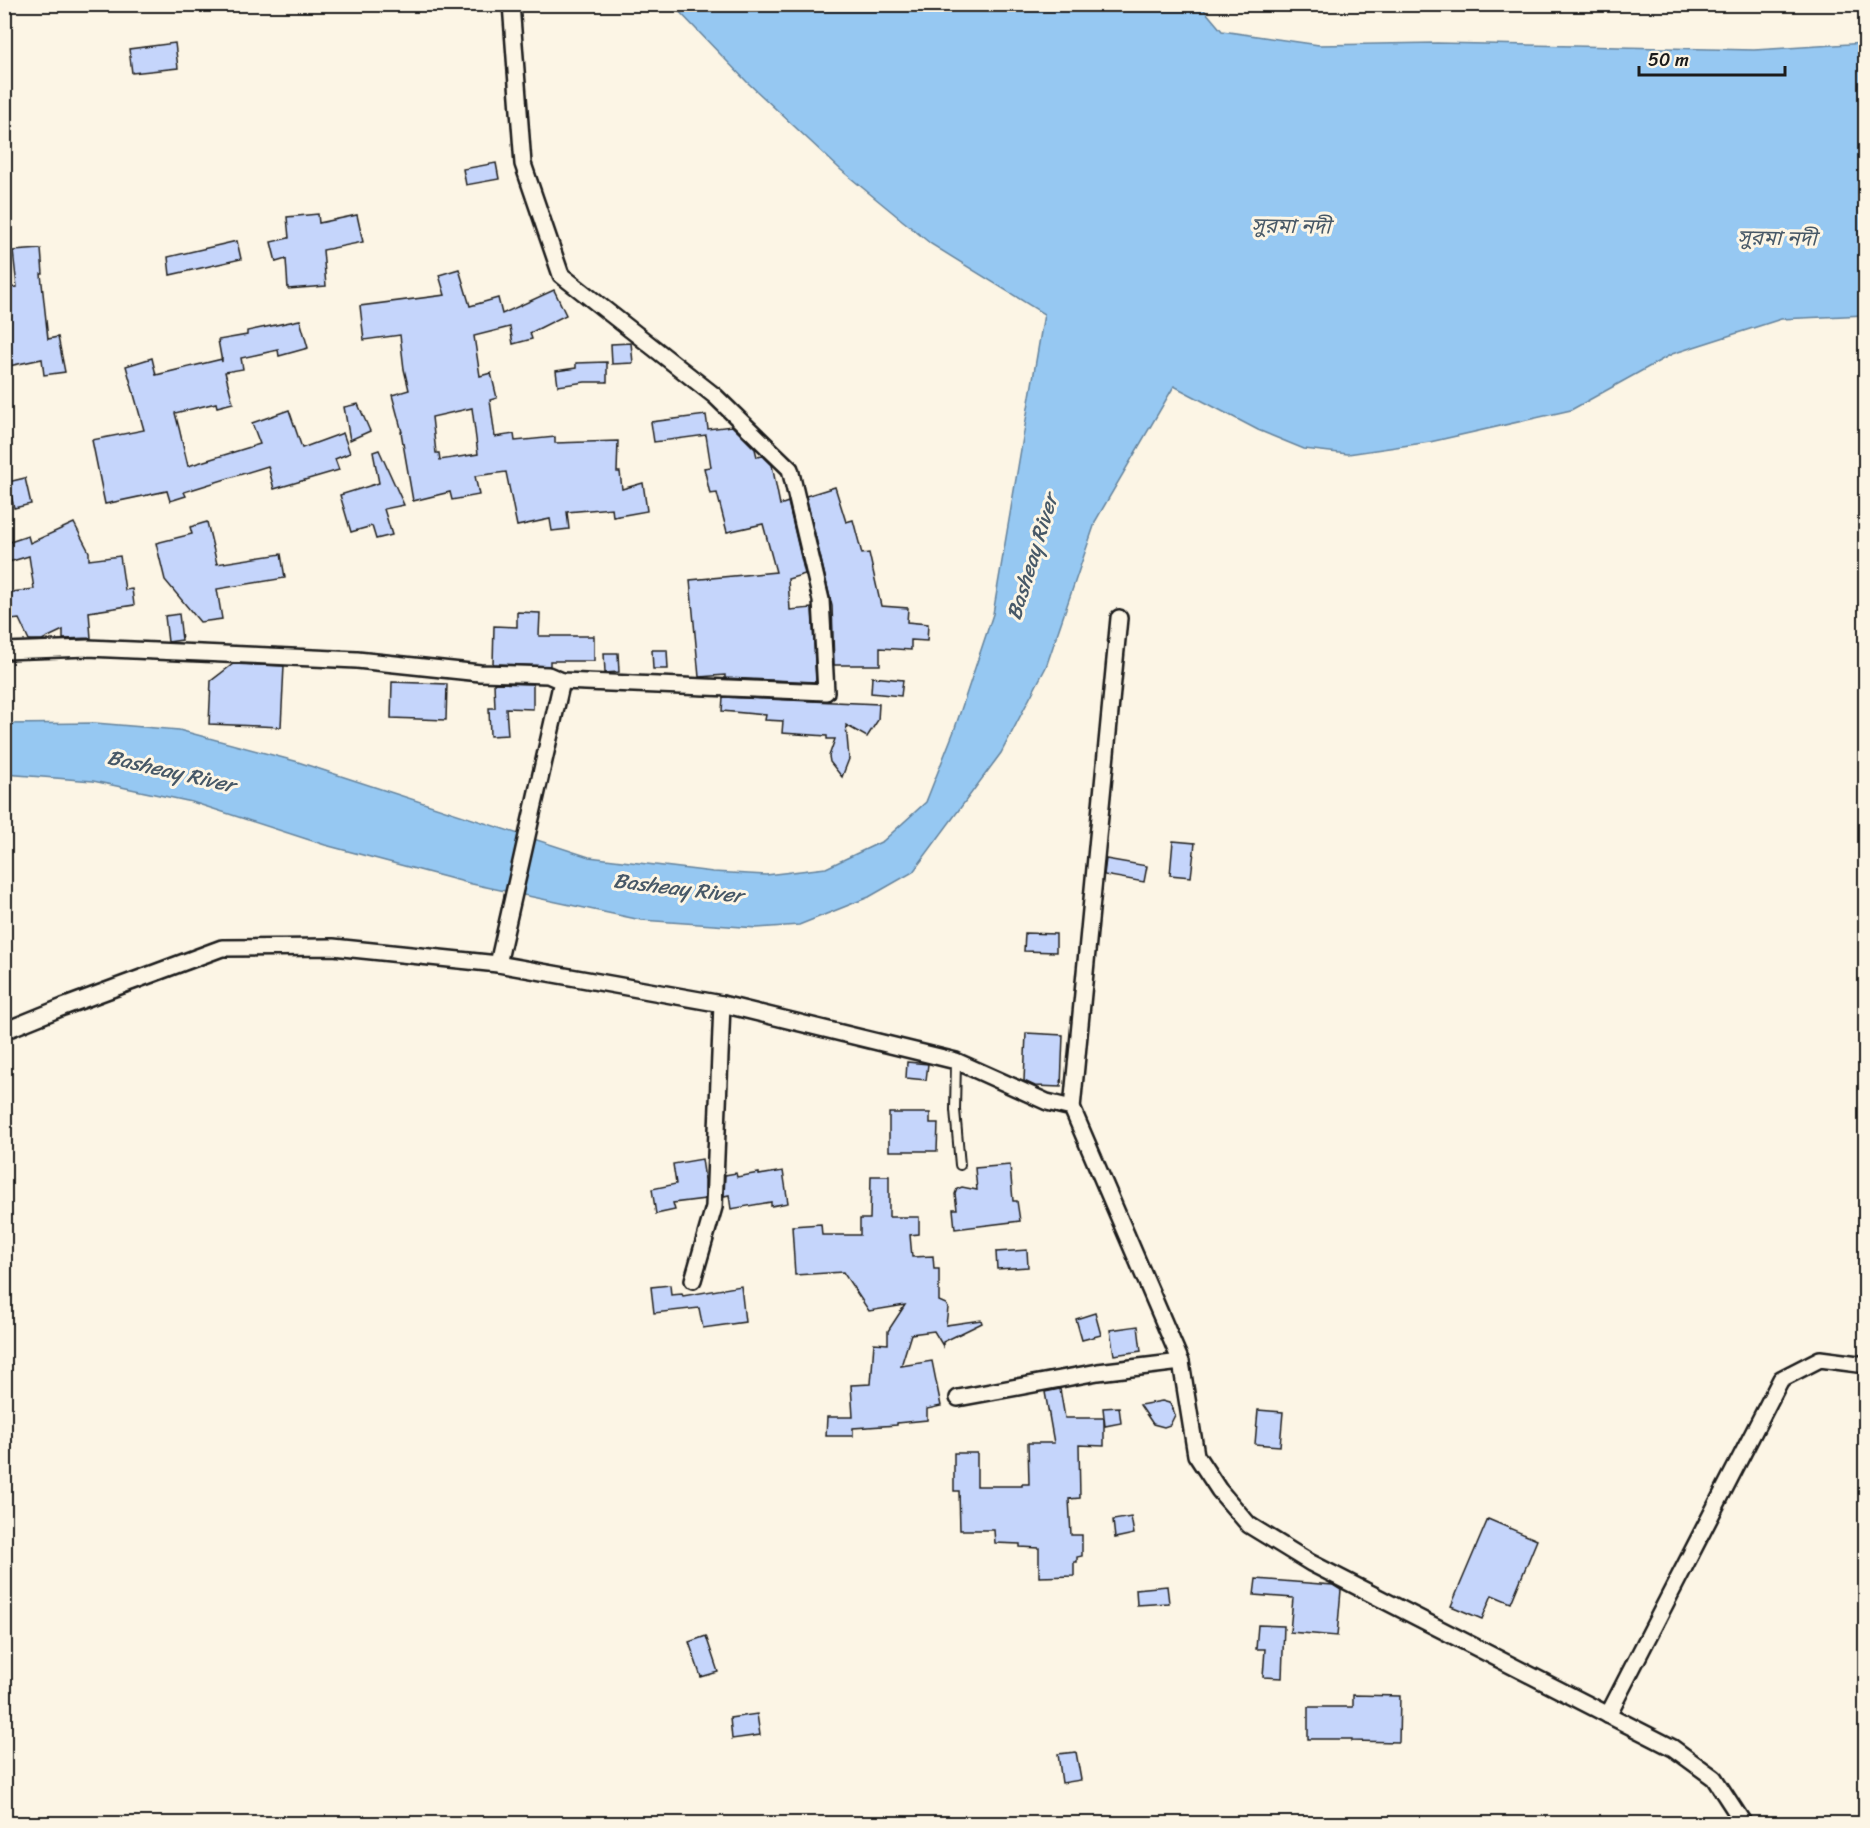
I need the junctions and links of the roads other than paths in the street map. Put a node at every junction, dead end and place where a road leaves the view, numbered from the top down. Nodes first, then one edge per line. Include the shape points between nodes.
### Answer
1 (511, 4) edge
2 (1119, 618) dead end
3 (4, 651) edge
4 (562, 681) junction
5 (498, 964) junction
6 (722, 1004) junction
7 (4, 1031) edge
8 (956, 1061) junction
9 (1072, 1108) junction
10 (960, 1165) dead end
11 (693, 1280) dead end
12 (1181, 1362) junction
13 (1866, 1365) edge
14 (958, 1398) dead end
15 (1608, 1715) junction
16 (1744, 1824) edge

1 - 4 street via 523,164 561,275 715,396 790,469 821,600 826,692
2 - 9 street
3 - 4 street via 88,648 357,660 480,673 548,675
4 - 5 street
5 - 6 street
5 - 7 street via 333,946 222,948
6 - 8 street
6 - 11 street via 714,1207
8 - 9 street via 1047,1102
8 - 10 lane
9 - 12 street
12 - 14 street via 1098,1372
12 - 15 street via 1196,1455 1249,1525 1311,1563
13 - 15 street via 1820,1359 1781,1379
15 - 16 street via 1673,1748 1714,1778

